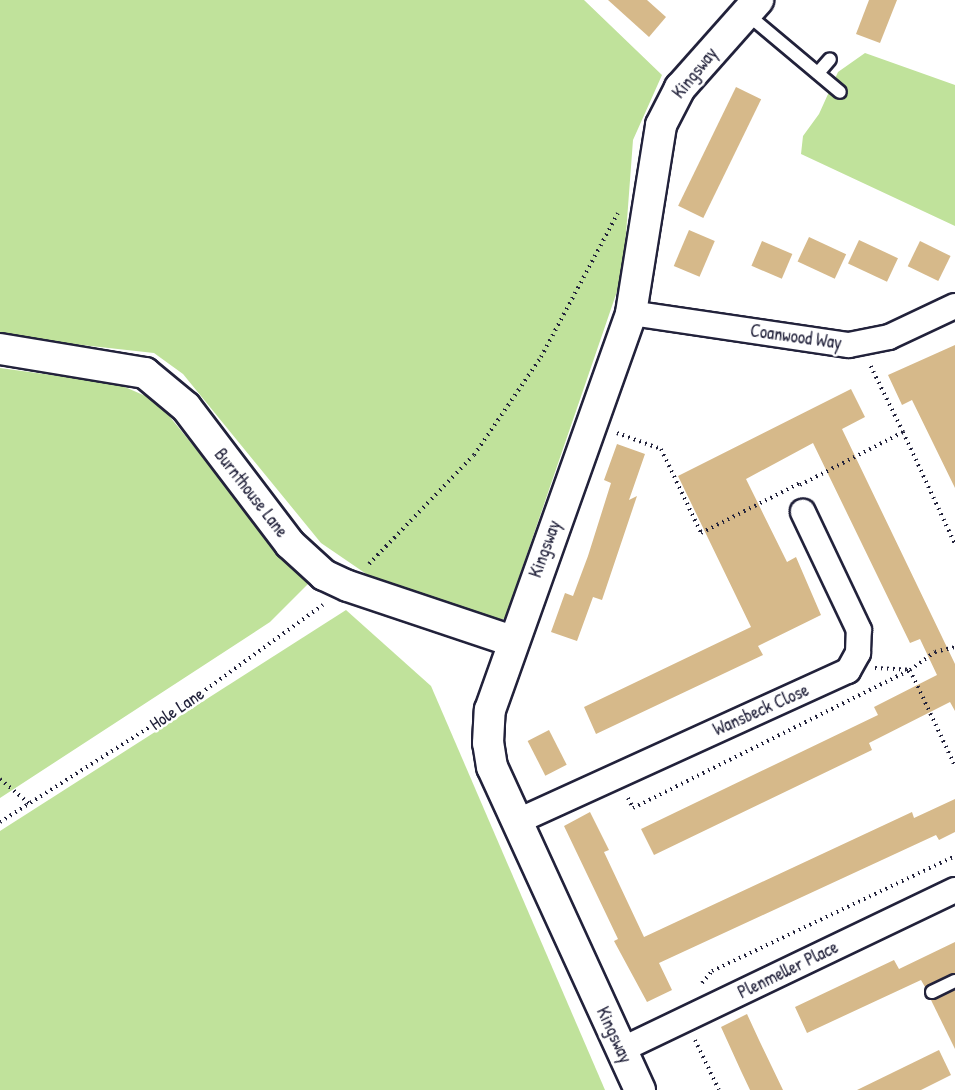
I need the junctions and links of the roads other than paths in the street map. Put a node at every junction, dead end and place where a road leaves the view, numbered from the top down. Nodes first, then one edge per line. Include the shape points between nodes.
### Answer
1 (752, 7) edge
2 (830, 58) dead end
3 (818, 73) junction
4 (840, 92) dead end
5 (955, 306) edge
6 (631, 313) junction
7 (0, 349) edge
8 (803, 512) road end
9 (512, 641) junction
10 (516, 822) junction
11 (955, 890) edge
12 (955, 981) edge
13 (932, 992) dead end
14 (621, 1050) junction
15 (640, 1090) edge

1 - 3 lane
1 - 6 street, Kingsway via 674,98 661,125
2 - 3 lane
3 - 4 lane
5 - 6 street, Coanwood Way via 889,337 860,344
6 - 9 street, Kingsway
7 - 9 street, Burnthouse Lane via 130,368 161,383 186,407 290,544 324,575
8 - 10 street, Wansbeck Close via 859,630 858,653 848,671
9 - 10 street, Kingsway via 490,710 489,743 492,767
10 - 14 street, Kingsway
11 - 14 street, Plenmeller Place
12 - 13 lane
14 - 15 street, Kingsway

